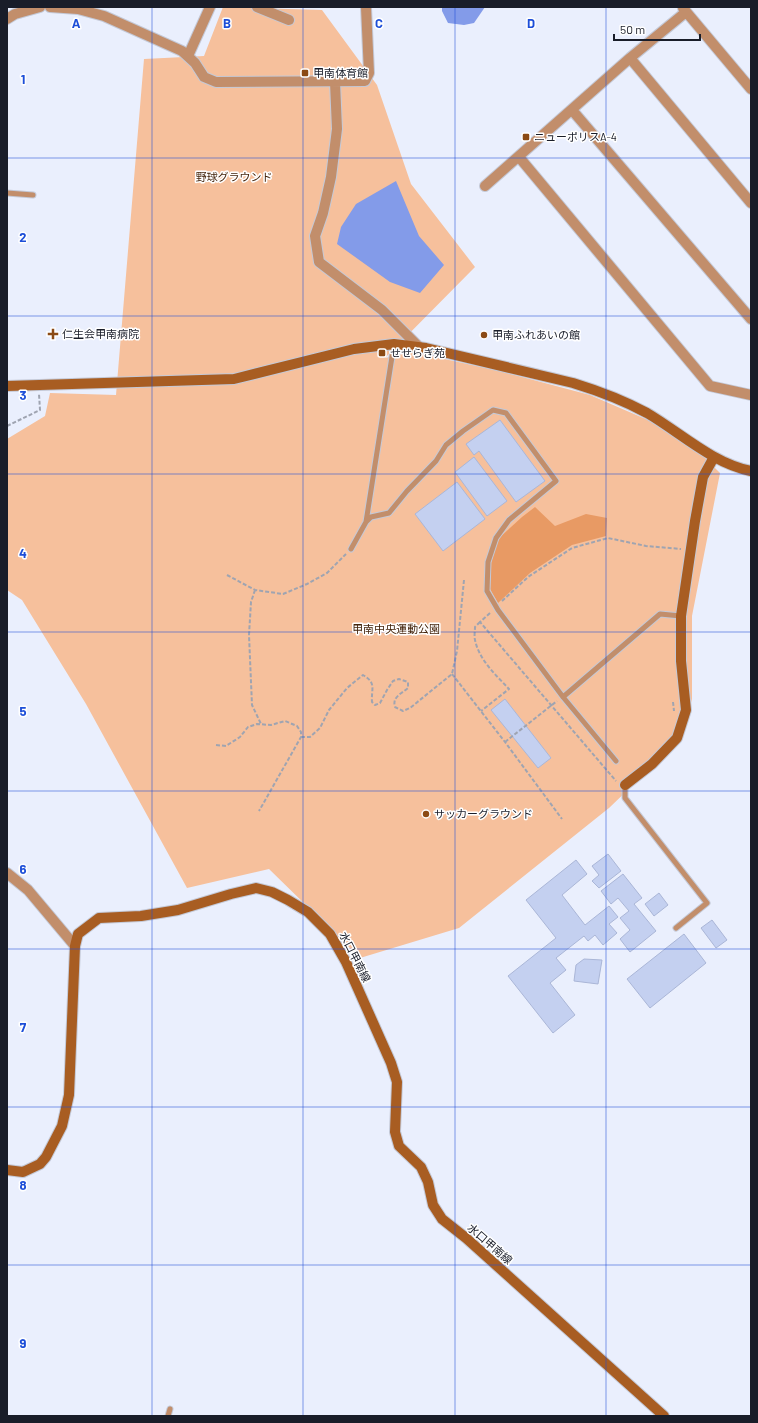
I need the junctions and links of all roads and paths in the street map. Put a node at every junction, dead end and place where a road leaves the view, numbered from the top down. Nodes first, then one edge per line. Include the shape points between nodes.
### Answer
1 (40, 7) edge
2 (50, 7) edge
3 (210, 7) edge
4 (257, 7) edge
5 (366, 7) edge
6 (684, 10) edge
7 (105, 11) edge
8 (7, 19) edge
9 (289, 20) dead end
10 (188, 56) junction
11 (630, 58) junction
12 (335, 82) junction
13 (751, 90) edge
14 (572, 110) junction
15 (519, 156) junction
16 (484, 186) dead end
17 (7, 193) edge
18 (33, 195) dead end
19 (751, 203) edge
20 (751, 319) edge
21 (394, 344) junction
22 (420, 348) junction
23 (38, 385) junction
24 (7, 386) edge
25 (751, 395) edge
26 (7, 426) edge
27 (714, 457) junction
28 (751, 471) edge
29 (366, 522) junction
30 (682, 542) dead end
31 (351, 549) joint
32 (227, 574) dead end
33 (464, 580) dead end
34 (255, 590) junction
35 (501, 602) dead end
36 (490, 612) dead end
37 (681, 616) junction
38 (480, 622) junction
39 (452, 674) junction
40 (563, 697) junction
41 (673, 697) dead end
42 (551, 706) junction
43 (481, 711) junction
44 (674, 717) dead end
45 (261, 724) junction
46 (301, 737) junction
47 (505, 742) junction
48 (216, 745) dead end
49 (616, 761) dead end
50 (621, 784) junction
51 (259, 811) dead end
52 (562, 819) dead end
53 (7, 874) edge
54 (676, 928) dead end
55 (75, 946) junction
56 (7, 1170) edge
57 (170, 1409) dead end
58 (168, 1416) edge
59 (664, 1416) edge

1 - 8 street
2 - 7 street
3 - 10 street
4 - 9 street
5 - 12 street via 369,73 365,81
6 - 11 street
6 - 13 street
7 - 10 street
10 - 12 street via 204,77 216,82
11 - 14 street
11 - 19 street
12 - 22 street via 337,129 331,177 315,236 319,262 382,310
14 - 15 street
14 - 20 street
15 - 16 street
15 - 25 street via 710,386
17 - 18 lane
21 - 22 main road
21 - 23 main road via 354,349 234,379
21 - 29 lane
22 - 27 main road via 595,390 647,414
23 - 24 main road
23 - 26 path via 40,410
27 - 28 main road via 736,468
27 - 37 main road via 703,477
29 - 31 lane
29 - 40 lane via 371,517 389,513 436,461 446,445 463,431 492,410 506,413 556,481 509,520 496,538 488,562 487,590 498,610
30 - 35 path via 681,549 646,546 608,538 572,548 528,577
31 - 34 path via 327,573 307,584 283,594
32 - 34 path
33 - 39 path via 457,651
34 - 45 path via 250,608 249,634 252,705
36 - 38 path
37 - 40 lane via 660,614
37 - 50 main road via 681,661 686,710 677,738 652,764
38 - 42 path
38 - 43 path via 475,628 474,639 479,652 509,689
39 - 43 path
39 - 46 path via 403,711 395,707 393,702 408,688 408,682 400,679 393,681 380,703 375,705 372,702 373,686 370,679 363,675 347,688 329,710 320,728 310,737
40 - 42 path
40 - 49 lane
41 - 44 path
42 - 47 path
42 - 50 path
43 - 47 path
45 - 46 path via 270,725 285,721 296,726 301,732
45 - 48 path via 248,727 240,737 226,746
46 - 51 path
47 - 52 path
50 - 54 lane via 625,798 706,903
53 - 55 street via 28,890
55 - 56 main road, 水口甲南線 via 69,1095 62,1126 40,1164 23,1172
55 - 59 main road, 水口甲南線 via 78,934 99,918 141,916 178,910 256,888 272,892 308,912 330,934 346,962 391,1063 397,1082 395,1132 399,1146 420,1168 428,1182 432,1205 442,1219
57 - 58 lane

